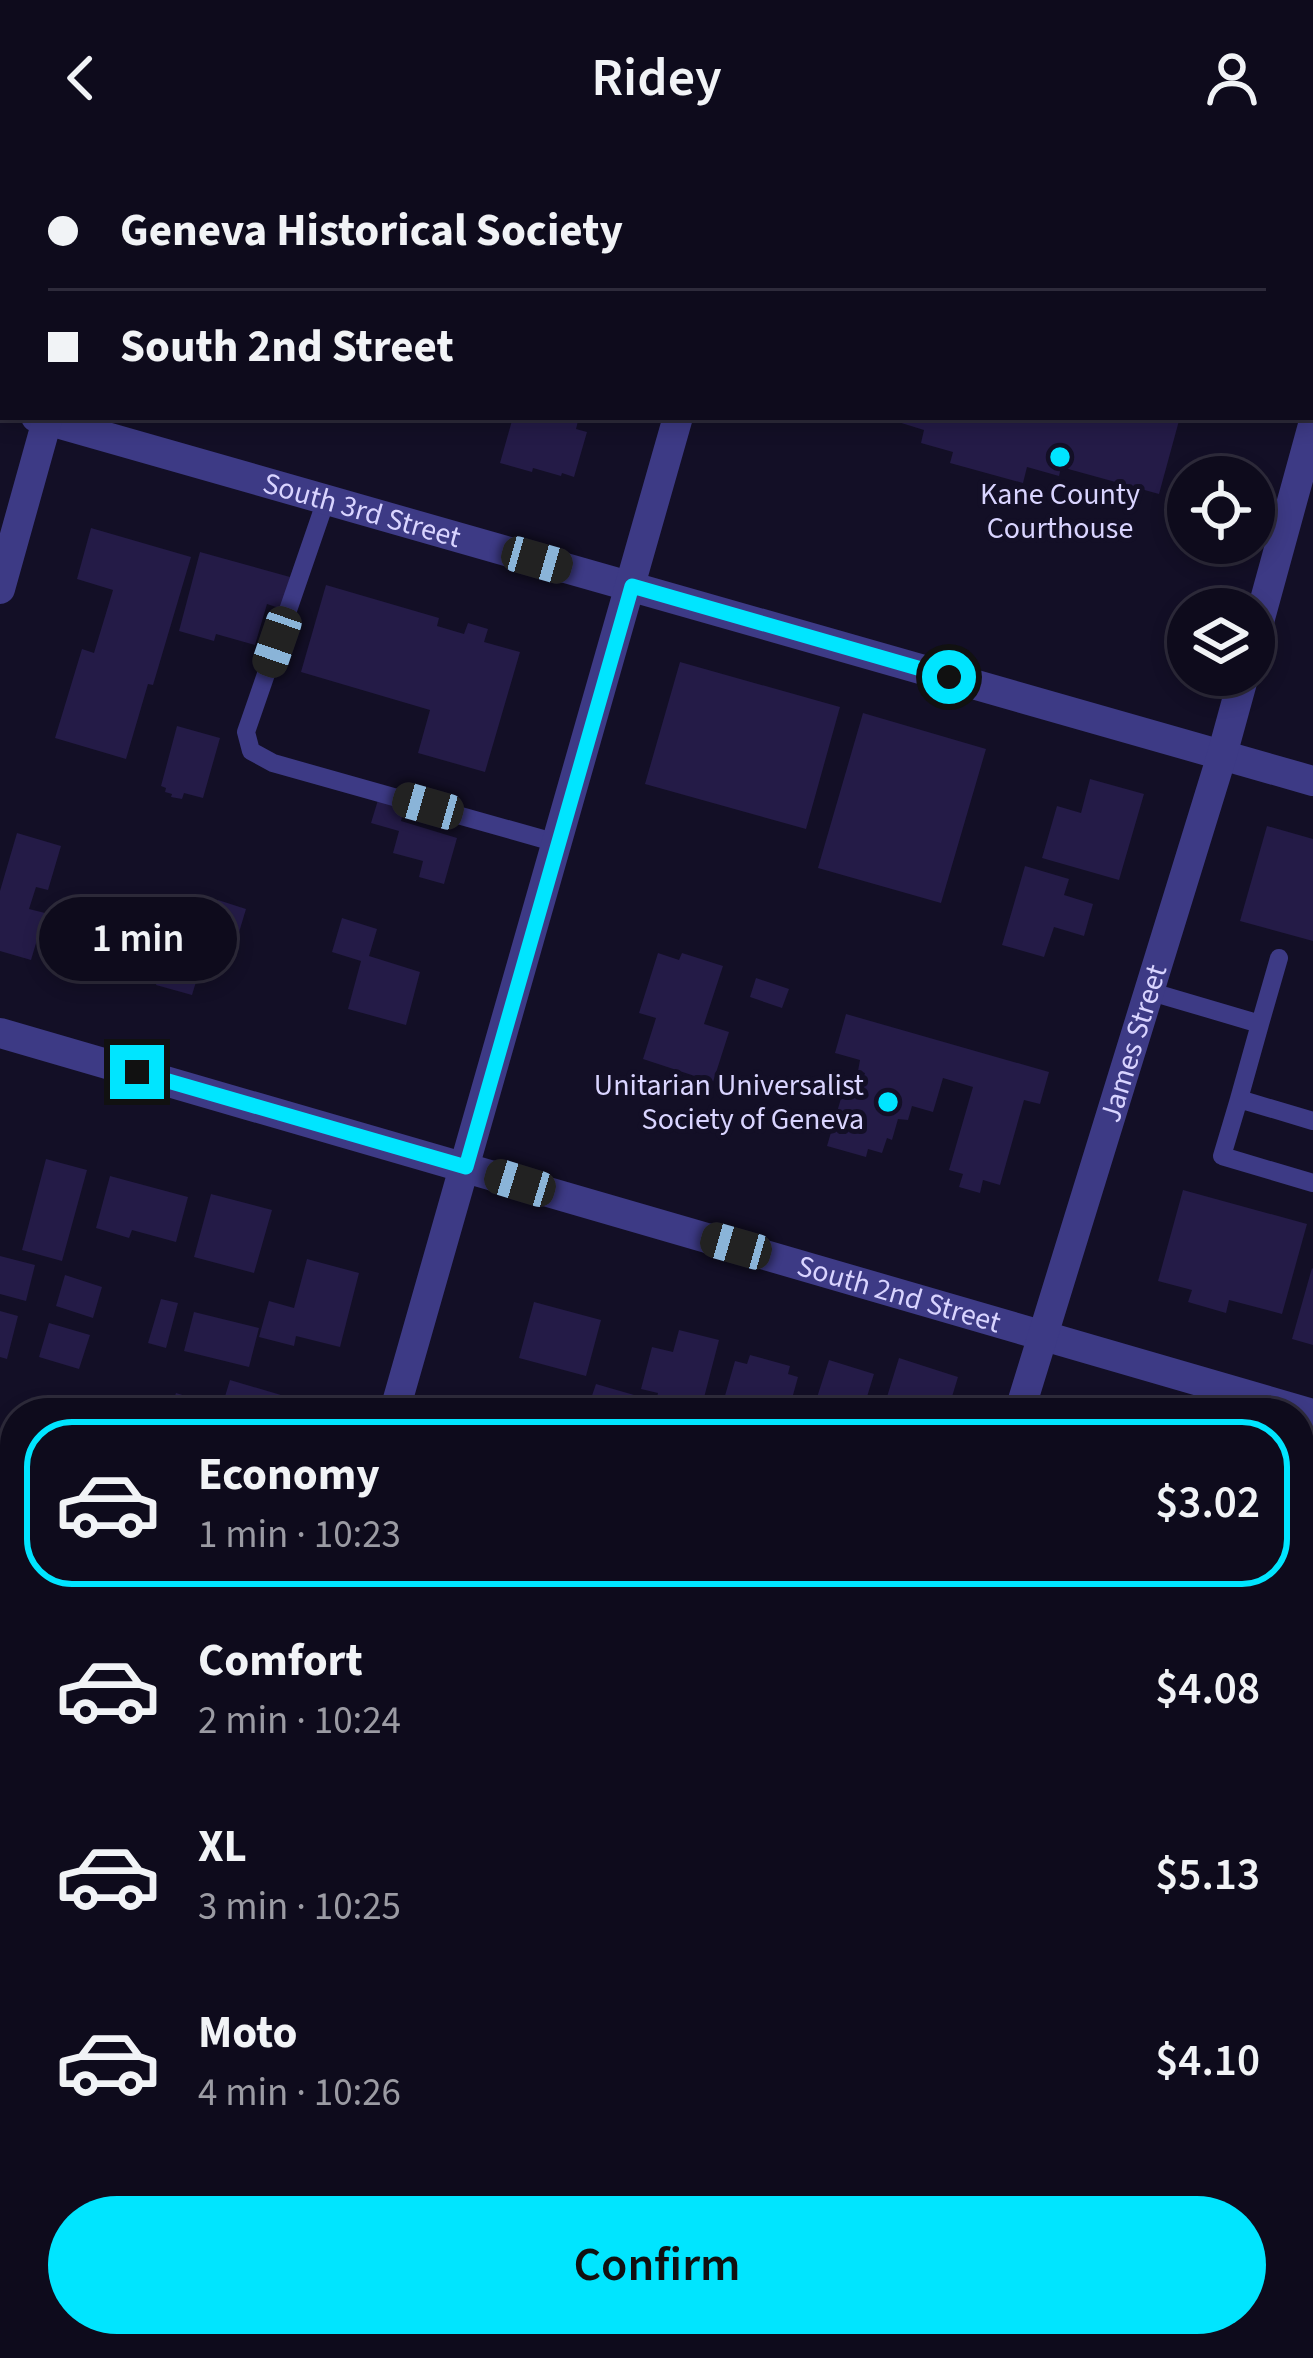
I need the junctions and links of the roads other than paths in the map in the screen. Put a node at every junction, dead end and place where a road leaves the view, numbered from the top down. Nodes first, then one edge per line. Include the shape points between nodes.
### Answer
1 (43, 420) edge
2 (51, 420) edge
3 (677, 420) edge
4 (1311, 439) edge
5 (326, 500) junction
6 (632, 586) junction
7 (1269, 588) edge
8 (0, 589) edge
9 (1238, 696) edge
10 (1222, 755) junction
11 (1313, 781) edge
12 (557, 843) junction
13 (1279, 958) dead end
14 (1148, 992) junction
15 (1260, 1024) junction
16 (0, 1034) edge
17 (1238, 1099) junction
18 (1313, 1120) edge
19 (466, 1167) junction
20 (1313, 1183) edge
21 (1041, 1336) junction
22 (398, 1398) edge
23 (1023, 1398) edge
24 (1257, 1398) edge

1 - 8 street
2 - 5 street, South 3rd Street
3 - 6 street
4 - 7 street
5 - 6 street, South 3rd Street
5 - 12 lane via 246,732 251,751
6 - 10 street, South 3rd Street
6 - 12 street
9 - 10 street, James Street
10 - 11 street, South 3rd Street
10 - 14 street, James Street
12 - 19 street
13 - 15 lane
14 - 15 lane
14 - 21 street, James Street
15 - 17 lane
16 - 19 street, South 2nd Street
17 - 18 lane
17 - 20 lane via 1222,1156
19 - 21 street, South 2nd Street
19 - 22 street
21 - 23 street, James Street
21 - 24 street, South 2nd Street

